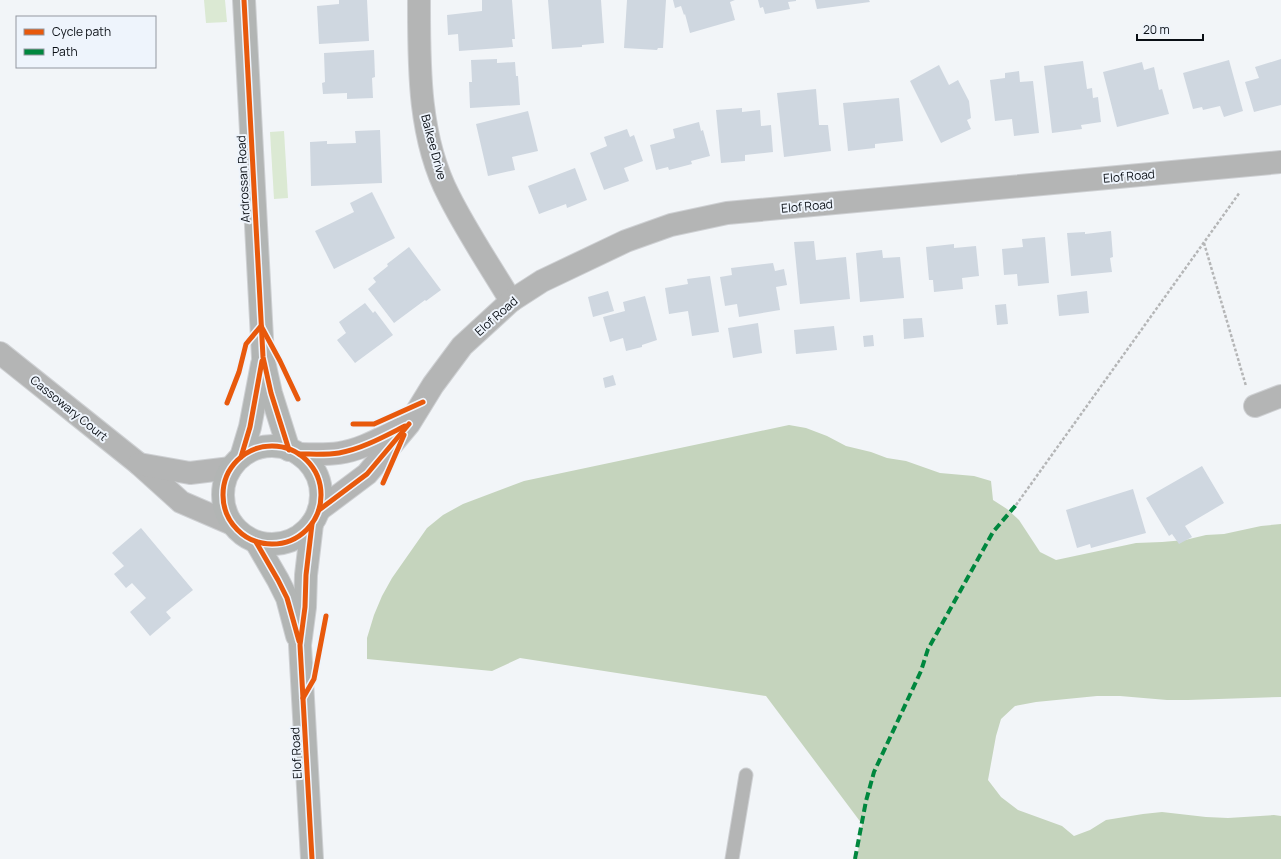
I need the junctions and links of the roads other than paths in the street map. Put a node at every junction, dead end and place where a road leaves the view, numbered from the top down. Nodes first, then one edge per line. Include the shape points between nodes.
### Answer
1 (244, 0) edge
2 (418, 0) edge
3 (1281, 162) edge
4 (511, 301) junction
5 (0, 353) edge
6 (263, 357) junction
7 (1281, 396) edge
8 (1251, 397) road end
9 (409, 424) junction
10 (294, 452) junction
11 (236, 463) junction
12 (139, 464) junction
13 (315, 517) junction
14 (232, 524) junction
15 (256, 542) junction
16 (300, 645) junction
17 (746, 775) dead end
18 (312, 859) edge
19 (732, 859) edge

1 - 6 main road, Ardrossan Road
2 - 4 street, Balkee Drive via 423,112 437,167 448,196
3 - 4 street, Elof Road via 727,213 671,225 626,241 542,281
4 - 9 street, Elof Road via 462,346 433,385
5 - 12 street, Cassowary Court
6 - 10 main road, Ardrossan Road via 271,394
6 - 11 main road, Ardrossan Road via 250,427
7 - 8 street
9 - 10 street via 378,440 347,451
9 - 13 street, Elof Road via 367,474
10 - 11 main road via 268,446 254,450
10 - 13 main road via 311,465 318,479 321,495
11 - 12 street, Cassowary Court via 190,473
11 - 14 main road via 224,481 222,496 225,511
12 - 14 street, Cassowary Court via 181,502
13 - 15 main road via 300,536 286,542
13 - 16 main road, Elof Road via 306,575
14 - 15 main road via 243,535
15 - 16 main road, Elof Road via 287,598
16 - 18 main road, Elof Road
17 - 19 lane

